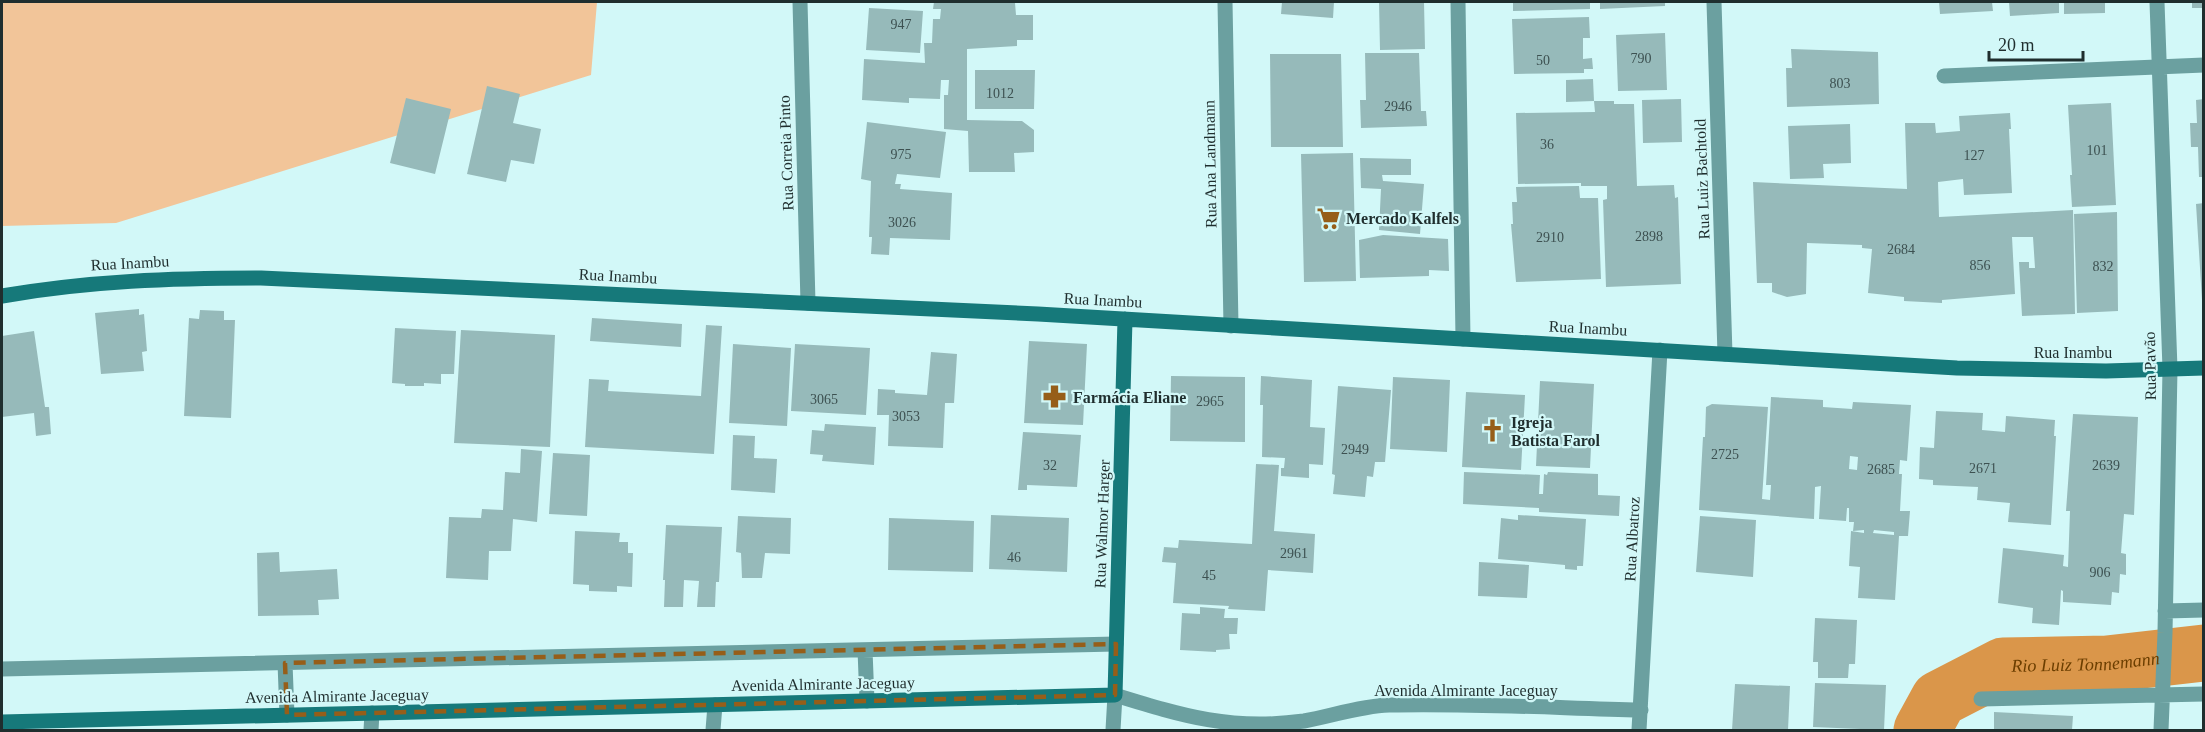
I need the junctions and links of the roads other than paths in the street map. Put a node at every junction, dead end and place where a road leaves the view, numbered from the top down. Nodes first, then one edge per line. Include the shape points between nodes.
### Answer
1 (800, 2) edge
2 (1225, 2) edge
3 (1458, 2) edge
4 (1714, 2) edge
5 (2157, 2) edge
6 (2204, 65) edge
7 (2159, 66) junction
8 (1944, 76) dead end
9 (2, 296) edge
10 (808, 303) junction
11 (1125, 319) junction
12 (1231, 326) junction
13 (1463, 339) junction
14 (1660, 350) junction
15 (1725, 354) junction
16 (2204, 368) edge
17 (2170, 369) junction
18 (2204, 610) edge
19 (2165, 611) junction
20 (1116, 644) junction
21 (865, 650) junction
22 (285, 663) junction
23 (2, 669) edge
24 (2204, 694) edge
25 (1115, 695) junction
26 (2163, 695) junction
27 (1981, 699) dead end
28 (867, 701) junction
29 (715, 705) junction
30 (1641, 710) junction
31 (372, 713) junction
32 (288, 715) junction
33 (2, 722) edge
34 (371, 730) edge
35 (713, 730) edge
36 (1113, 730) edge
37 (1640, 730) edge
38 (2161, 730) edge

1 - 10 street, Rua Correia Pinto
2 - 12 street, Rua Ana Landmann
3 - 13 street
4 - 15 street, Rua Luiz Bachtold
5 - 7 street, Rua Pavão
6 - 7 street
7 - 8 street
7 - 17 street, Rua Pavão
9 - 10 main road, Rua Inambu via 145,279 261,278
10 - 11 main road, Rua Inambu
11 - 12 main road, Rua Inambu
11 - 20 main road, Rua Walmor Harger
12 - 13 main road, Rua Inambu
13 - 14 main road, Rua Inambu
14 - 15 main road, Rua Inambu
14 - 30 street, Rua Albatroz
15 - 17 main road, Rua Inambu via 1969,368
16 - 17 main road, Rua Inambu
17 - 19 street, Rua Pavão
18 - 19 street
19 - 26 street, Rua Pavão
20 - 21 street, Avenida Almirante Jaceguay
20 - 25 main road, Rua Walmor Harger
21 - 22 street, Avenida Almirante Jaceguay
21 - 28 street
22 - 23 street, Avenida Almirante Jaceguay
22 - 32 street
24 - 26 street
25 - 28 main road, Avenida Almirante Jaceguay
25 - 30 street, Avenida Almirante Jaceguay via 1212,722 1252,725 1303,721 1387,705
25 - 36 street, Rua Walmor Harger
26 - 27 street
26 - 38 street, Rua Pavão
28 - 29 main road, Avenida Almirante Jaceguay
29 - 31 main road, Avenida Almirante Jaceguay
29 - 35 street
30 - 37 street, Rua Albatroz
31 - 32 main road, Avenida Almirante Jaceguay
31 - 34 street
32 - 33 main road, Avenida Almirante Jaceguay

